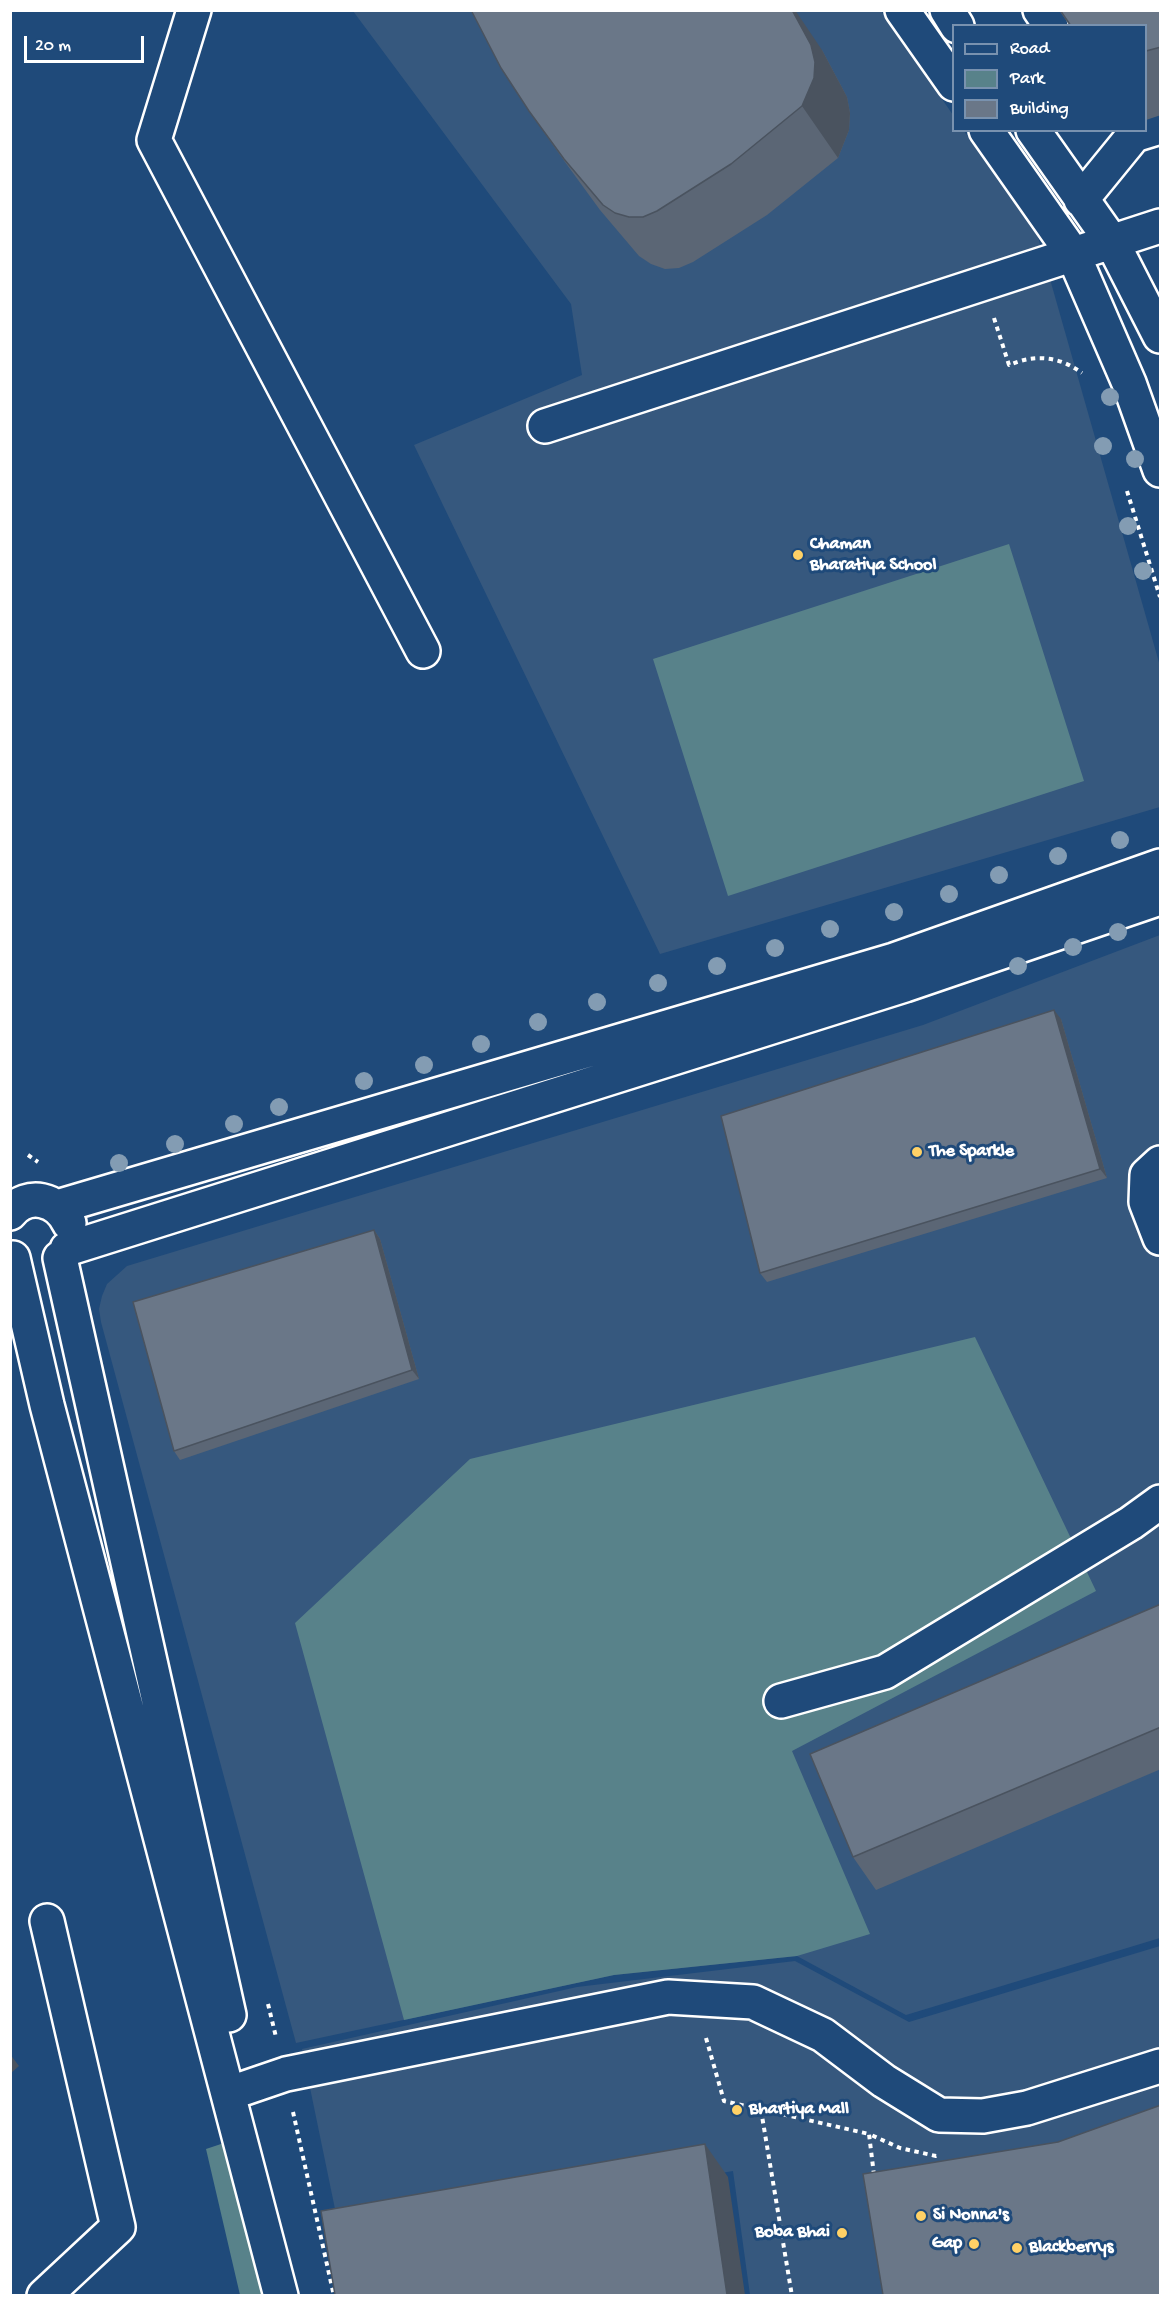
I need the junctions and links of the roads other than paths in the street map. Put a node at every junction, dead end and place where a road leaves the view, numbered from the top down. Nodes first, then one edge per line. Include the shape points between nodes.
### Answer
1 (194, 10) edge
2 (902, 10) edge
3 (947, 10) edge
4 (1040, 10) edge
5 (956, 24) edge
6 (1050, 24) edge
7 (952, 81) edge
8 (987, 132) edge
9 (1033, 132) edge
10 (1141, 132) edge
11 (1082, 200) junction
12 (1161, 226) edge
13 (1112, 242) junction
14 (1073, 254) junction
15 (1161, 336) edge
16 (544, 426) dead end
17 (1161, 470) edge
18 (423, 651) dead end
19 (1161, 866) edge
20 (1161, 898) edge
21 (1161, 1163) edge
22 (57, 1207) junction
23 (10, 1213) edge
24 (1161, 1238) edge
25 (64, 1254) junction
26 (12, 1257) edge
27 (1161, 1502) edge
28 (781, 1701) dead end
29 (47, 1921) dead end
30 (1161, 2066) edge
31 (245, 2088) junction
32 (44, 2295) edge
33 (282, 2295) edge
34 (292, 2295) edge

1 - 18 street via 154,140
2 - 7 street
3 - 5 street
4 - 6 street
8 - 14 street
9 - 11 street
10 - 11 street
11 - 13 street
12 - 13 street
13 - 14 street
13 - 15 street
14 - 16 street
14 - 17 street via 1129,383
19 - 22 street via 894,960
20 - 25 street via 905,985
21 - 24 street via 1147,1175 1146,1203
22 - 23 street via 35,1200
22 - 25 street via 70,1226
25 - 26 street via 42,1268
25 - 31 street
26 - 33 street via 46,1405
27 - 28 street via 885,1672
29 - 32 street via 118,2227
30 - 31 street via 1027,2108 982,2116 939,2115 884,2081 823,2035 753,2002 668,1997 286,2074
31 - 34 street via 291,2260

